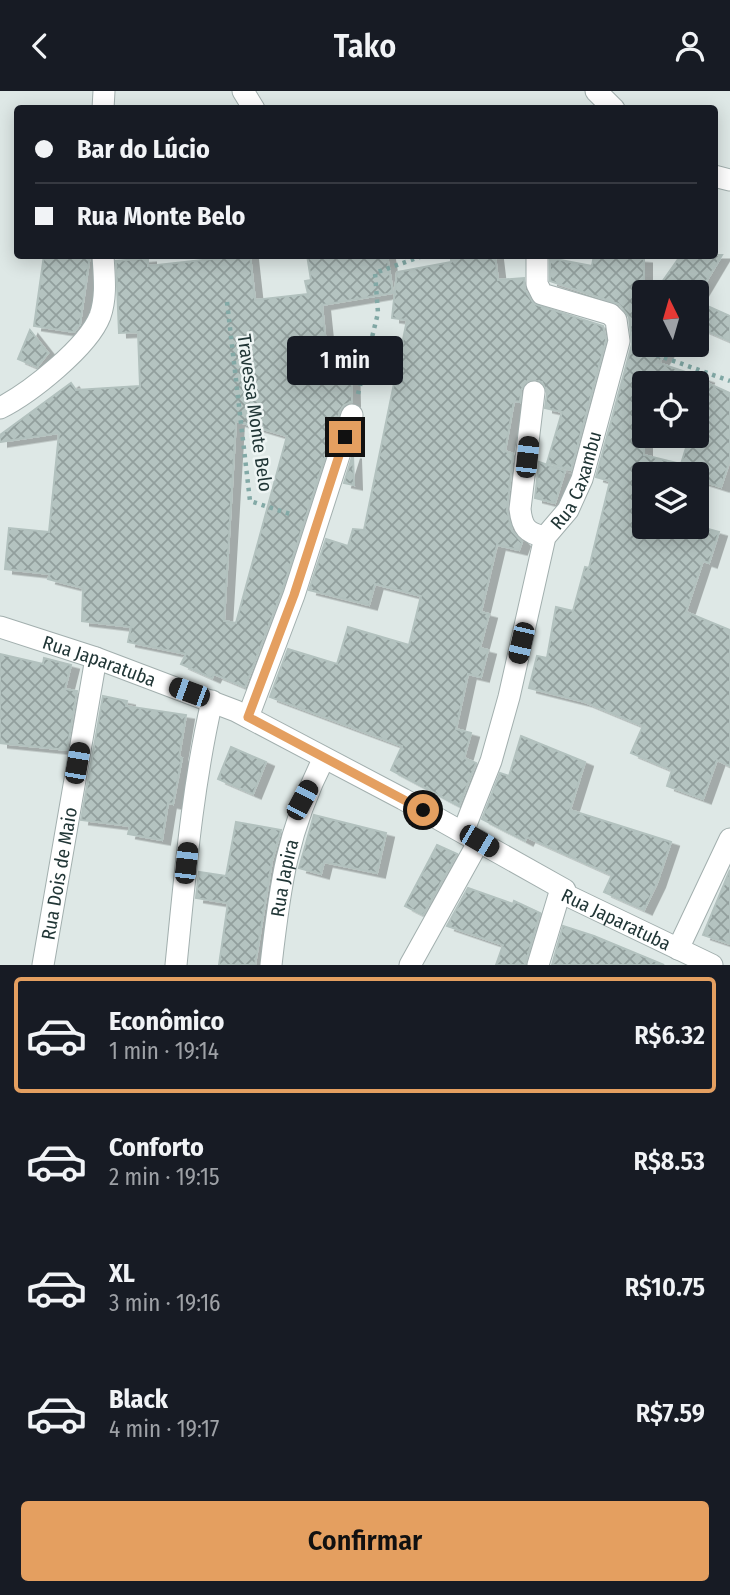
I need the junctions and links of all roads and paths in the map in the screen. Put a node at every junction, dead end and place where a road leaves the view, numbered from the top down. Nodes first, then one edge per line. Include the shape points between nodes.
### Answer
1 (596, 91) edge
2 (610, 105) edge
3 (103, 259) edge
4 (414, 259) edge
5 (537, 259) edge
6 (227, 302) dead end
7 (619, 341) junction
8 (365, 370) dead end
9 (730, 381) edge
10 (534, 392) dead end
11 (0, 408) edge
12 (352, 415) dead end
13 (317, 524) junction
14 (545, 537) junction
15 (0, 627) edge
16 (96, 658) junction
17 (212, 701) junction
18 (248, 717) junction
19 (324, 758) junction
20 (471, 837) junction
21 (730, 839) edge
22 (560, 892) junction
23 (678, 949) junction
24 (43, 965) edge
25 (176, 965) edge
26 (271, 965) edge
27 (410, 965) edge
28 (538, 965) edge
29 (712, 965) edge

1 - 2 street
3 - 11 street via 104,303 93,330 21,396
4 - 8 path via 375,273 378,313
5 - 7 street via 542,295 610,314 616,320
6 - 13 path, Travessa Monte Belo via 250,501
7 - 9 path
7 - 14 street, Rua Caxambu via 582,479 568,510
10 - 14 street via 521,524
12 - 13 street
13 - 18 street
14 - 20 street, Rua Caxambu
15 - 16 street, Rua Japaratuba
16 - 17 street, Rua Japaratuba
16 - 24 street, Rua Dois de Maio
17 - 18 street, Rua Japaratuba
17 - 25 street via 193,799
18 - 19 street, Rua Japaratuba
19 - 20 street, Rua Japaratuba
19 - 26 street, Rua Japira via 302,800 287,847
20 - 22 street, Rua Japaratuba via 565,890
20 - 27 street, Rua Caxambu
21 - 23 street
22 - 23 street, Rua Japaratuba
22 - 28 street
23 - 29 street, Rua Japaratuba

